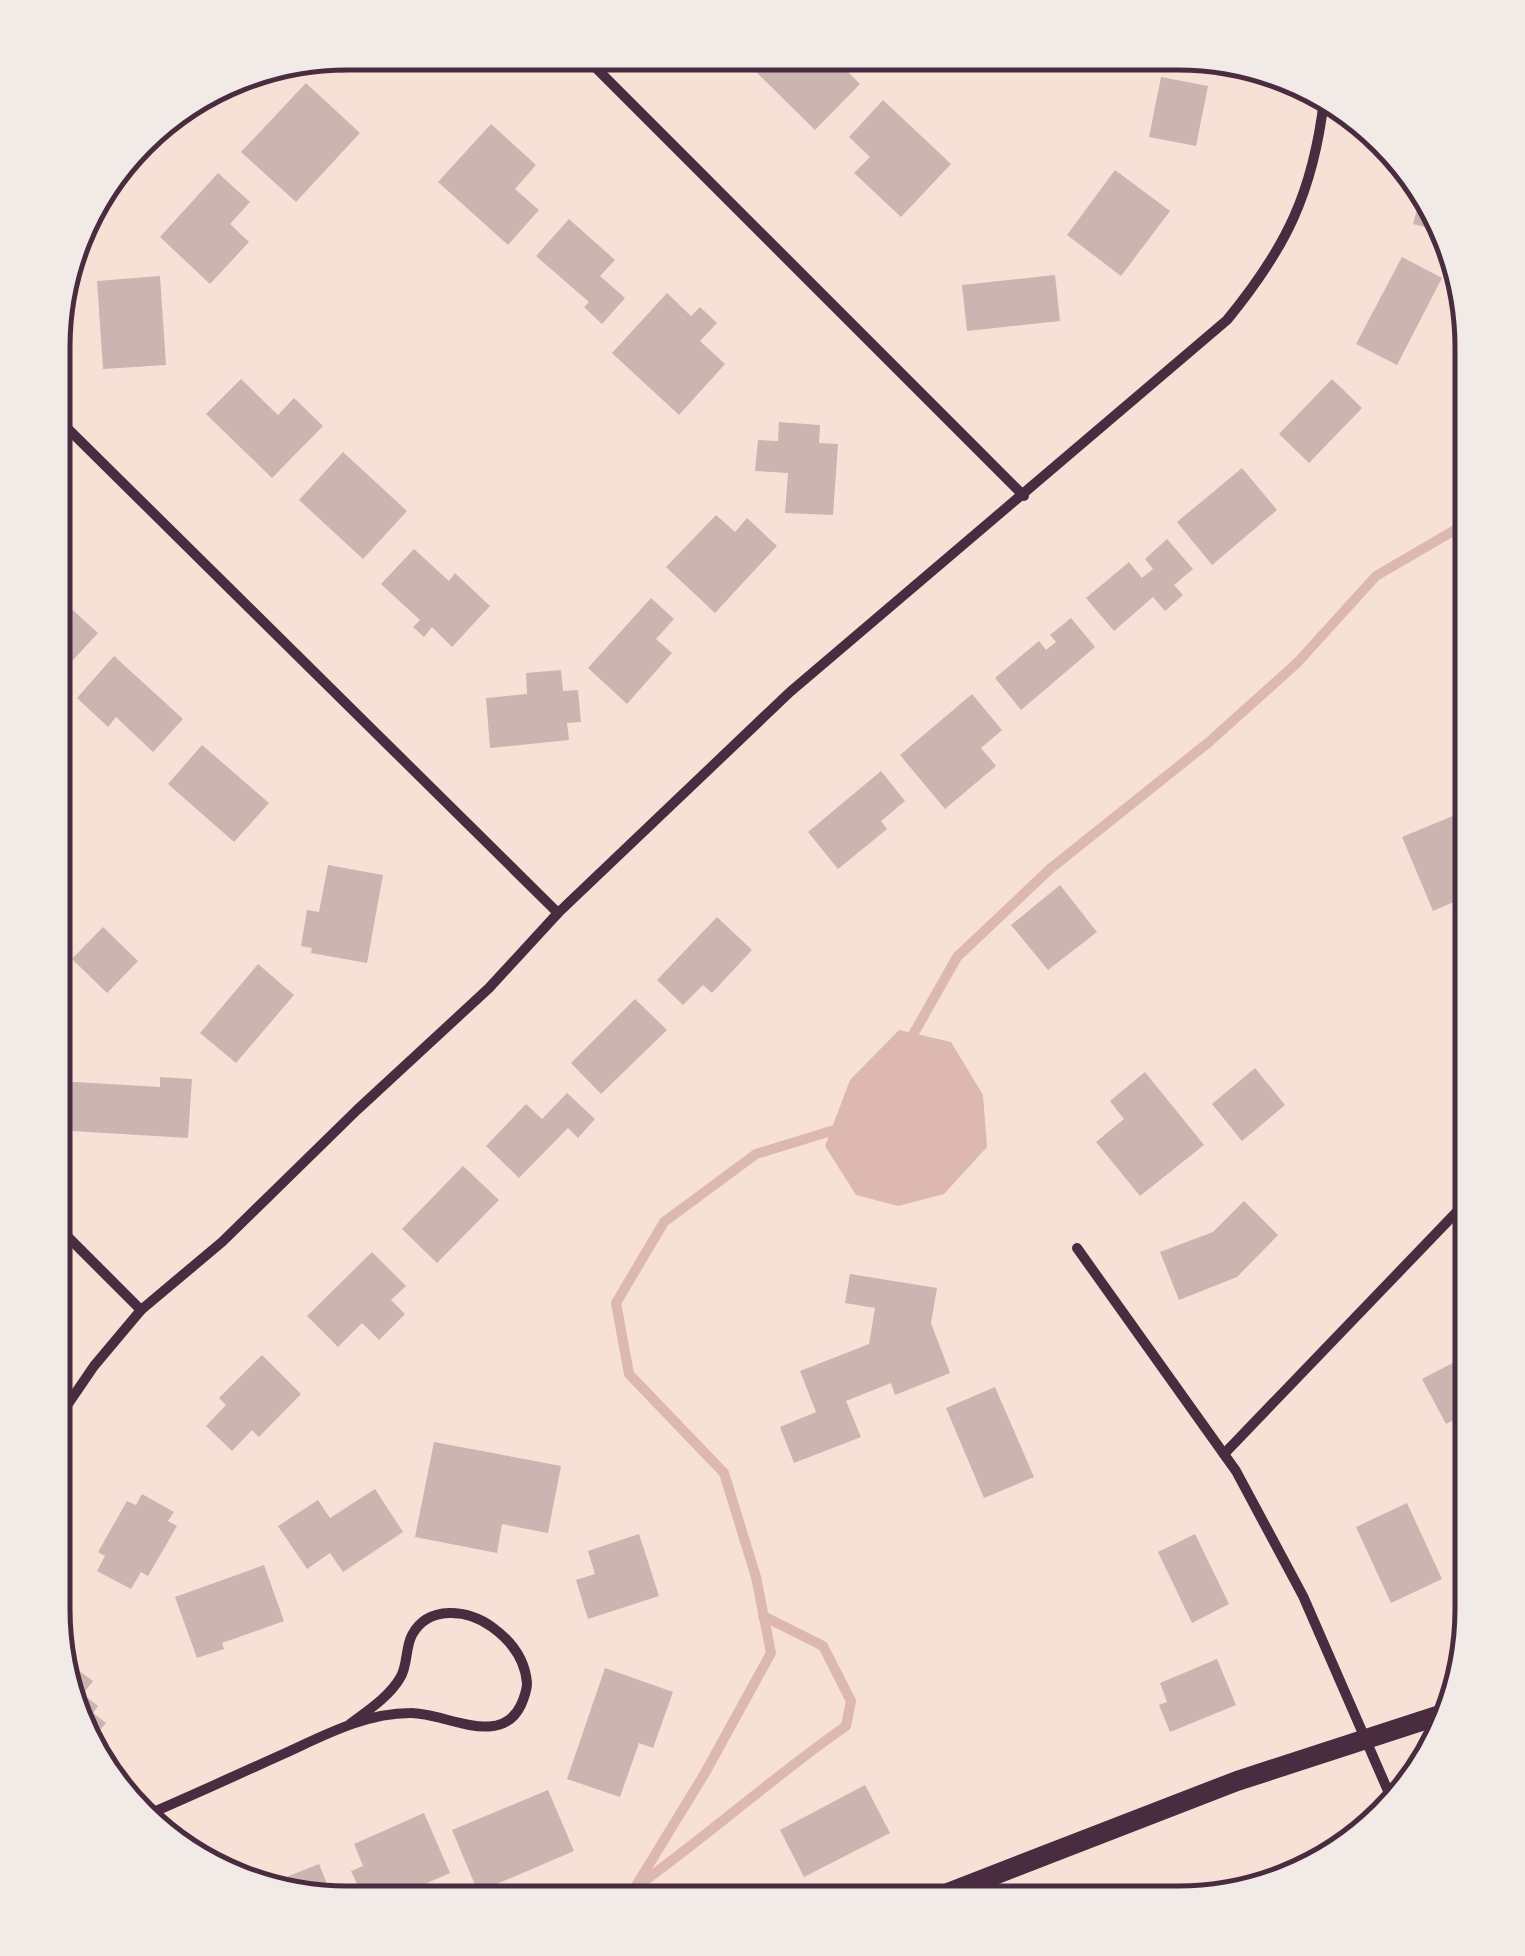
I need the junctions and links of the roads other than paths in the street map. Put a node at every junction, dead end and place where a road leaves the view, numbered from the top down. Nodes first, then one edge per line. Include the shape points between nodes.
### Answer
1 (598, 70) edge
2 (1323, 111) edge
3 (70, 431) edge
4 (1024, 496) junction
5 (558, 913) junction
6 (1454, 1214) edge
7 (70, 1239) edge
8 (1077, 1248) dead end
9 (141, 1310) junction
10 (70, 1401) edge
11 (1224, 1454) junction
12 (1432, 1718) edge
13 (350, 1724) junction
14 (1365, 1741) junction
15 (1387, 1790) edge
16 (157, 1810) edge
17 (969, 1885) edge

1 - 4 street
2 - 4 street via 1304,194 1262,277 1227,320
3 - 5 street
4 - 5 street via 790,692
5 - 9 street via 489,988 222,1242
6 - 11 street
7 - 9 street
8 - 11 street
9 - 10 street
11 - 14 street via 1302,1596
12 - 14 main road
13 - 13 street via 411,1713 479,1727 500,1724 517,1713 525,1696 521,1660 487,1622 442,1613 411,1636 402,1676 391,1690
13 - 16 street
14 - 15 street
14 - 17 main road

